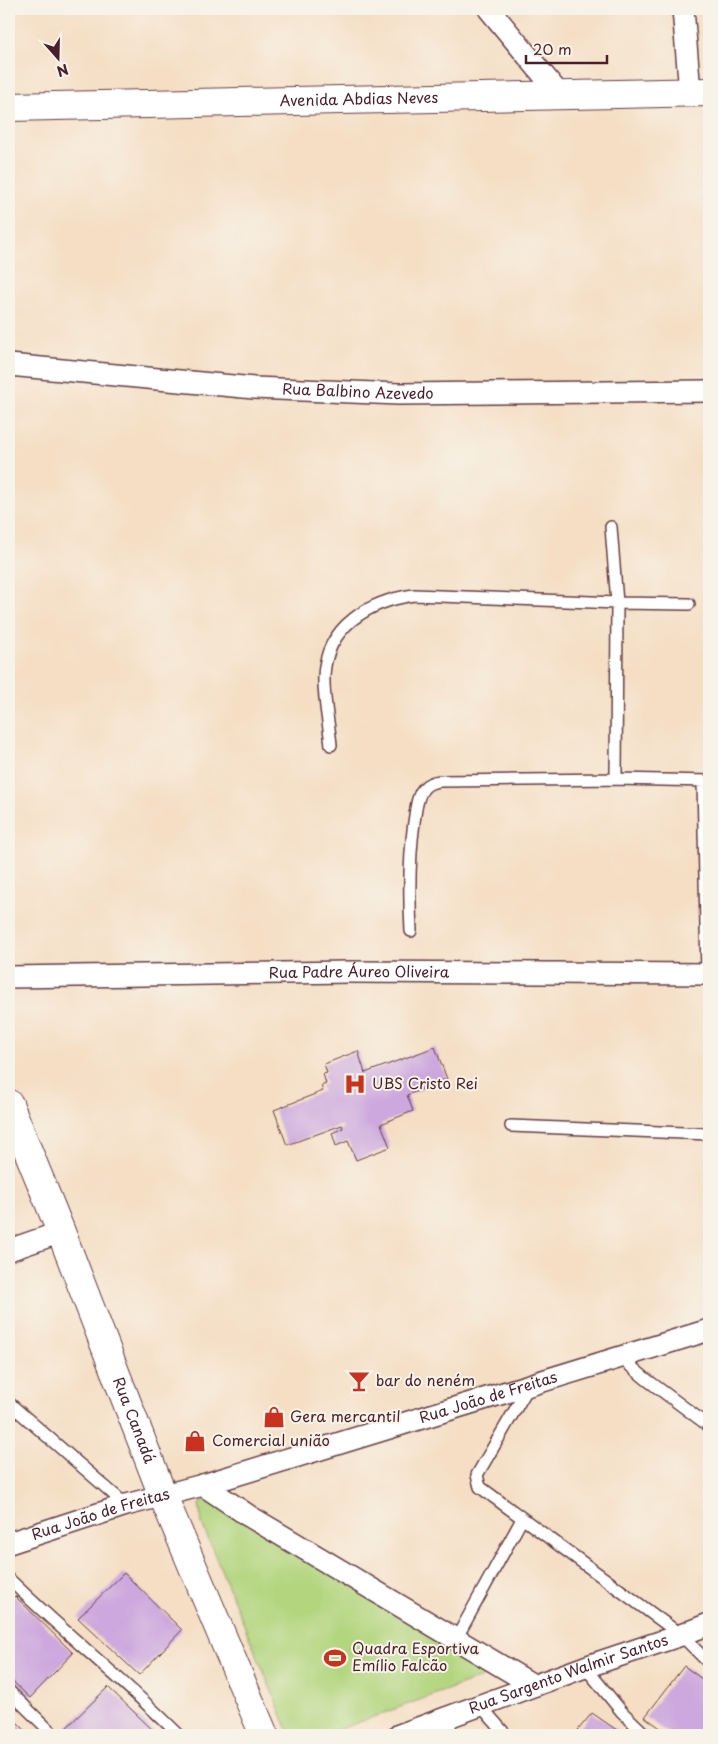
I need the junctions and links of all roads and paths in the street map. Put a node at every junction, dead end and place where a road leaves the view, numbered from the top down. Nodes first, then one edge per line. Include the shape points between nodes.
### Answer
1 (489, 9) edge
2 (683, 9) edge
3 (700, 92) edge
4 (559, 94) junction
5 (9, 106) edge
6 (9, 365) edge
7 (709, 391) edge
8 (612, 527) dead end
9 (617, 603) junction
10 (689, 604) dead end
11 (331, 745) dead end
12 (616, 779) junction
13 (706, 781) edge
14 (411, 931) dead end
15 (708, 974) edge
16 (9, 977) edge
17 (9, 1104) edge
18 (511, 1126) dead end
19 (709, 1134) edge
20 (61, 1232) junction
21 (12, 1246) edge
22 (709, 1330) edge
23 (622, 1358) junction
24 (528, 1386) junction
25 (9, 1403) edge
26 (709, 1426) edge
27 (203, 1486) junction
28 (163, 1496) junction
29 (126, 1505) junction
30 (522, 1519) junction
31 (9, 1542) edge
32 (9, 1579) edge
33 (709, 1624) edge
34 (681, 1635) junction
35 (456, 1639) junction
36 (709, 1663) edge
37 (585, 1666) junction
38 (533, 1685) junction
39 (9, 1691) edge
40 (480, 1705) junction
41 (450, 1726) edge
42 (54, 1735) edge
43 (179, 1735) edge
44 (264, 1735) edge
45 (399, 1735) edge
46 (506, 1735) edge
47 (646, 1735) edge

1 - 4 street
2 - 3 street
3 - 4 street, Avenida Abdias Neves
4 - 5 street, Avenida Abdias Neves
6 - 7 street, Rua Balbino Azevedo via 254,388 399,394
8 - 9 lane
9 - 10 lane
9 - 11 lane via 414,596 379,603 355,617 344,628 334,639 326,659 324,676
9 - 12 lane
12 - 13 lane
12 - 14 lane via 440,781 428,784 417,800 411,847
13 - 15 lane
15 - 16 street, Rua Padre Áureo Oliveira via 349,972
17 - 20 street, Rua Canadá
18 - 19 lane
20 - 21 street
20 - 28 street, Rua Canadá
22 - 23 street, Rua João de Freitas
23 - 24 street, Rua João de Freitas
23 - 26 lane
24 - 27 street, Rua João de Freitas
24 - 30 lane via 477,1475 484,1491
25 - 29 lane
27 - 28 street, Rua João de Freitas
27 - 35 street
28 - 29 street, Rua João de Freitas
28 - 44 street, Rua Canadá
29 - 31 street, Rua João de Freitas
30 - 34 lane
30 - 35 lane
32 - 43 lane
33 - 34 street, Rua Sargento Walmir Santos
34 - 36 lane
34 - 37 street, Rua Sargento Walmir Santos
35 - 38 street
37 - 38 street, Rua Sargento Walmir Santos
37 - 47 lane via 622,1712
38 - 40 street, Rua Sargento Walmir Santos
39 - 42 lane
40 - 41 street, Rua Sargento Walmir Santos
40 - 46 lane
41 - 45 street, Rua Sargento Walmir Santos

